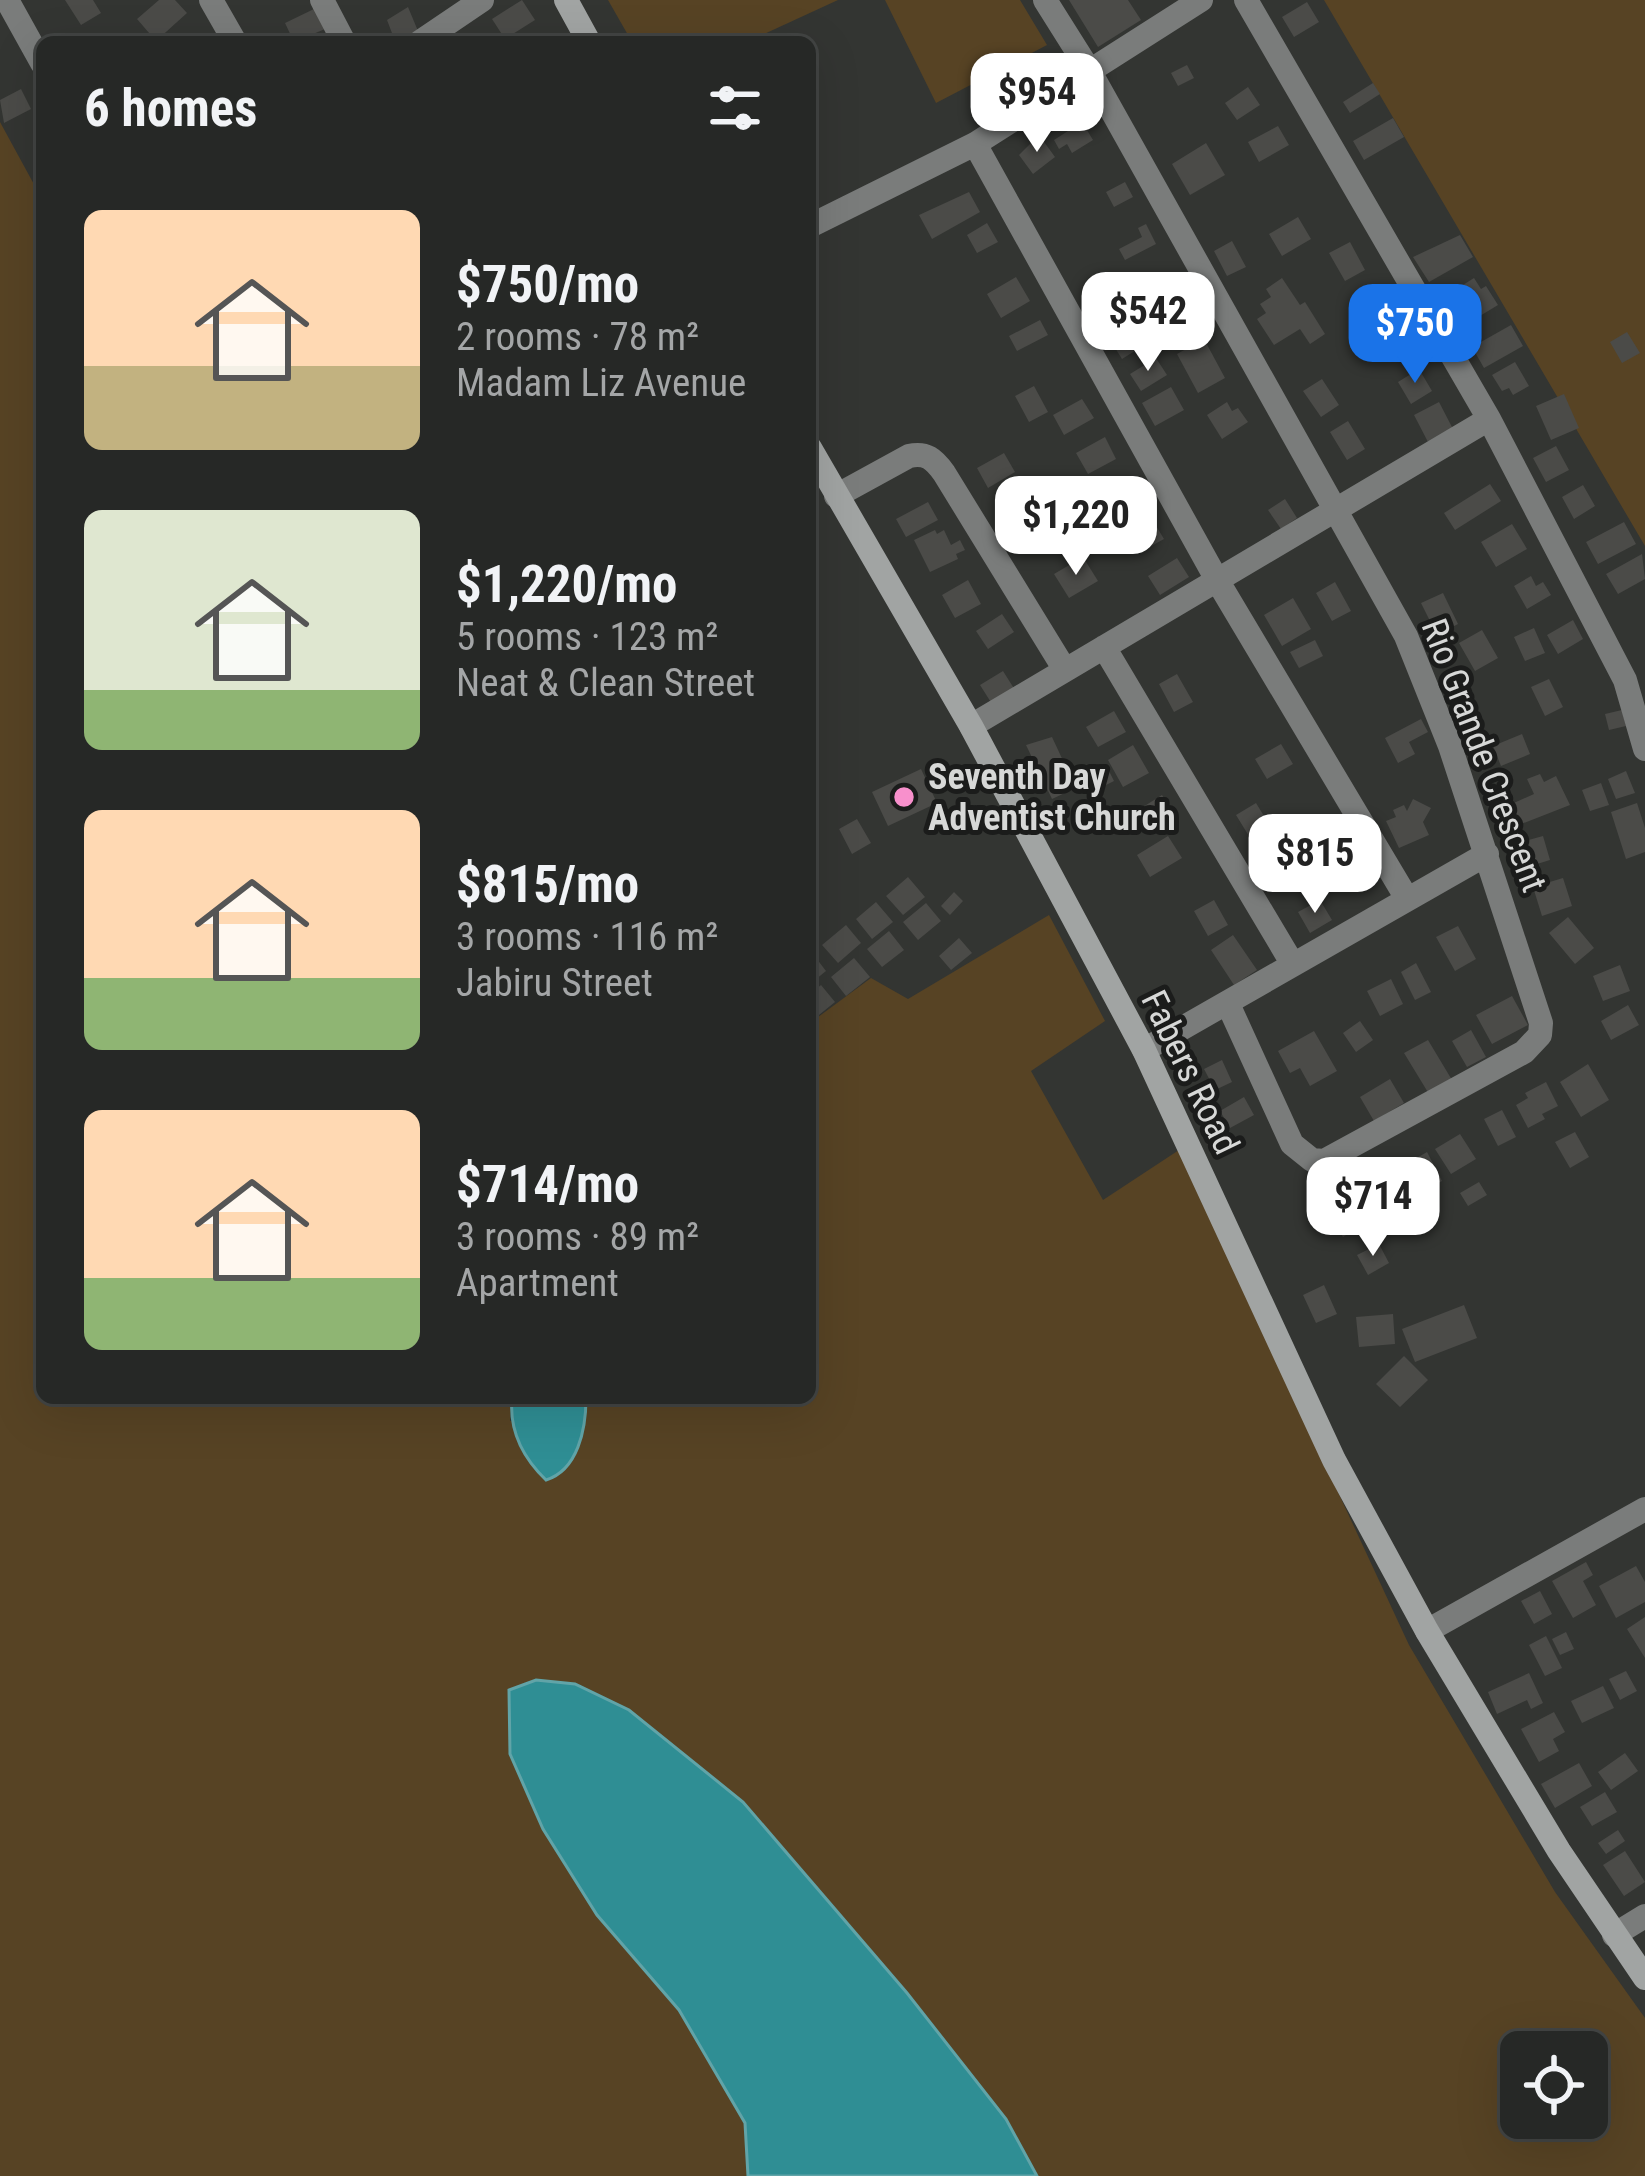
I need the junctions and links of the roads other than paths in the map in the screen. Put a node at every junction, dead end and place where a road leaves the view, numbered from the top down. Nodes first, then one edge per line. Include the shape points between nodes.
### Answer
1 (7, 0) edge
2 (212, 0) edge
3 (322, 0) edge
4 (482, 0) edge
5 (566, 0) edge
6 (1046, 0) edge
7 (1201, 0) edge
8 (1246, 0) edge
9 (232, 36) edge
10 (341, 36) edge
11 (429, 36) edge
12 (586, 36) edge
13 (36, 52) edge
14 (1089, 70) junction
15 (975, 144) junction
16 (816, 223) edge
17 (1489, 419) junction
18 (816, 459) edge
19 (836, 496) junction
20 (1335, 511) junction
21 (1217, 580) junction
22 (1104, 647) junction
23 (1065, 670) junction
24 (971, 725) junction
25 (1645, 748) edge
26 (1487, 854) junction
27 (1406, 897) junction
28 (1292, 963) junction
29 (1228, 1004) junction
30 (1144, 1050) junction
31 (1645, 1509) edge
32 (1427, 1631) junction
33 (1645, 1916) edge
34 (1614, 1935) junction
35 (1645, 1978) edge

1 - 13 street
2 - 9 street
3 - 10 street
4 - 11 street
5 - 12 main road
6 - 14 street, Rio Grande Crescent
7 - 14 street
8 - 17 street
14 - 15 street
14 - 20 street, Rio Grande Crescent
15 - 16 street
15 - 21 street
17 - 20 street
17 - 25 street via 1625,680
18 - 19 main road, Fabers Road
19 - 23 street via 909,455 930,457
19 - 24 main road, Fabers Road
20 - 21 street
20 - 26 street, Rio Grande Crescent via 1421,668
21 - 22 street
21 - 27 street
22 - 23 street
22 - 28 street
23 - 24 street
24 - 30 main road, Fabers Road
26 - 27 street
26 - 29 street, Rio Grande Crescent via 1541,1024 1524,1052 1334,1159 1312,1160 1292,1144
27 - 28 street
28 - 29 street
29 - 30 street
30 - 32 main road, Fabers Road via 1334,1460
31 - 32 street
32 - 34 main road, Fabers Road
33 - 34 street
34 - 35 main road, Fabers Road

